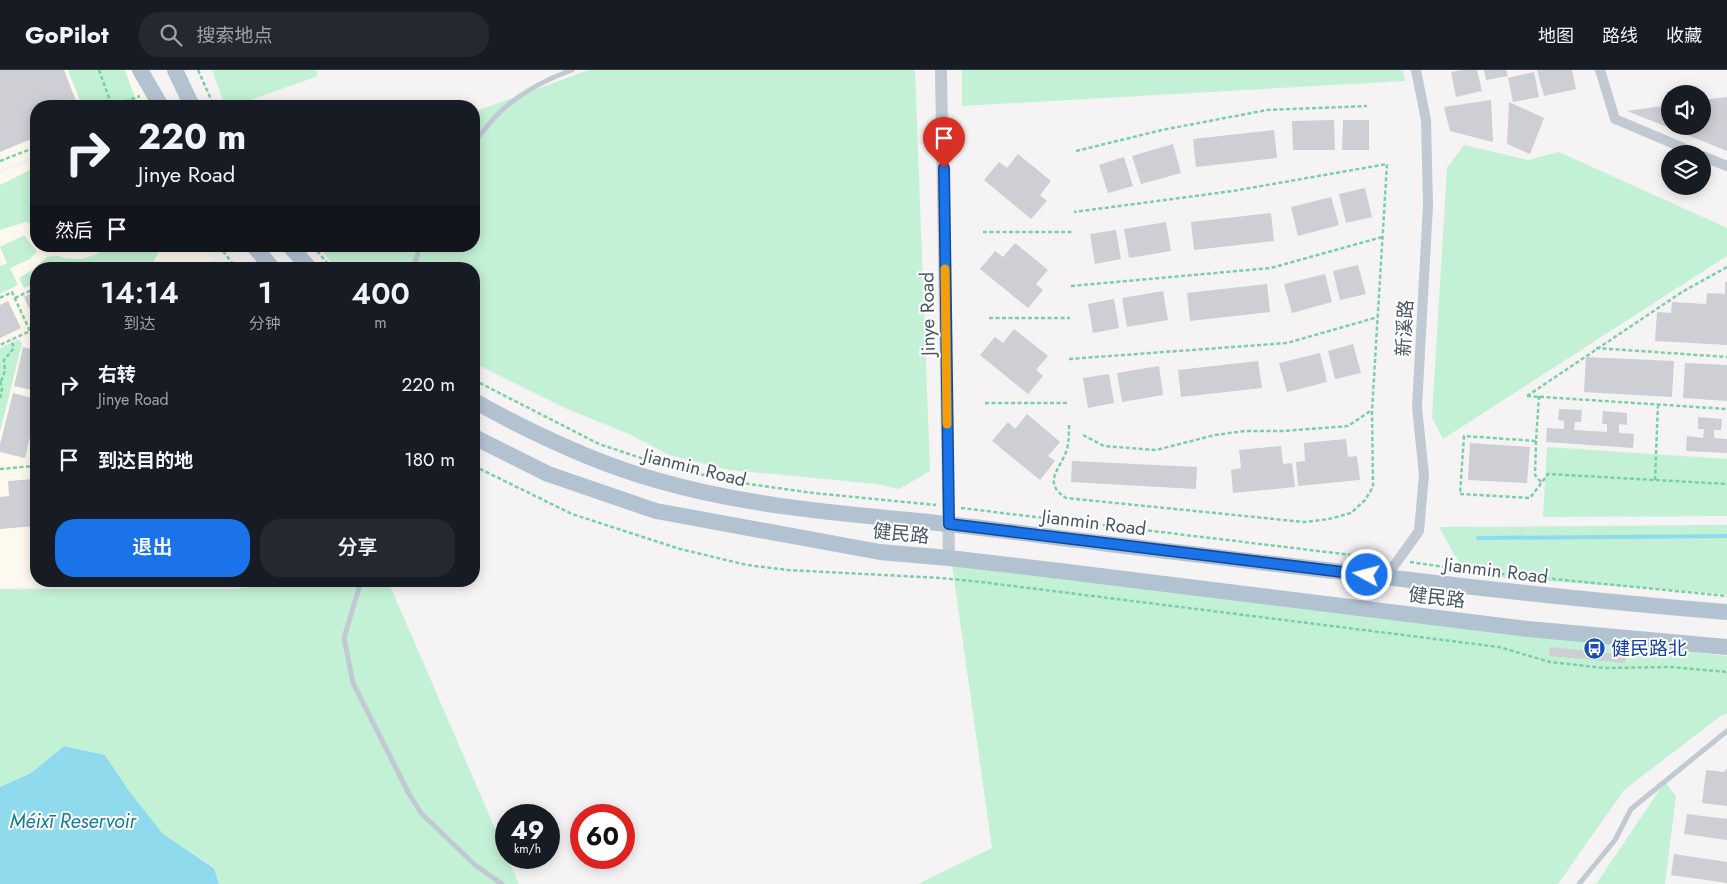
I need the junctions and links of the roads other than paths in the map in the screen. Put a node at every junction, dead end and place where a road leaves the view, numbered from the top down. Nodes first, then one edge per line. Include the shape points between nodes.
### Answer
1 (140, 70) edge
2 (175, 70) edge
3 (572, 70) edge
4 (941, 70) edge
5 (1416, 70) edge
6 (1600, 70) edge
7 (158, 100) edge
8 (189, 100) edge
9 (480, 135) edge
10 (1677, 145) edge
11 (1711, 160) edge
12 (1727, 166) edge
13 (259, 252) edge
14 (295, 252) edge
15 (267, 262) edge
16 (304, 262) edge
17 (480, 404) edge
18 (480, 440) edge
19 (949, 524) junction
20 (949, 558) junction
21 (1386, 578) junction
22 (358, 587) edge
23 (1727, 612) edge
24 (1724, 648) edge
25 (1727, 731) edge
26 (502, 884) edge
27 (1579, 884) edge

1 - 7 main road
2 - 8 main road
3 - 9 lane via 526,93 499,113
4 - 19 street, Jinye Road
5 - 21 street, 新溪路 via 1426,120 1428,205 1417,407 1424,475 1419,531
6 - 10 street via 1615,118
11 - 12 street
13 - 15 main road
14 - 16 main road
17 - 19 main road, Jianmin Road via 550,441 657,480 729,497 820,512
18 - 20 main road, 健民路 via 548,474 656,512 880,552
19 - 20 street, Jinye Road
19 - 21 main road, Jianmin Road
20 - 24 main road, 健民路 via 1528,629
21 - 23 main road, Jianmin Road via 1529,595
22 - 26 lane via 344,638 353,683 421,812 475,865
25 - 27 lane via 1631,809 1615,840

